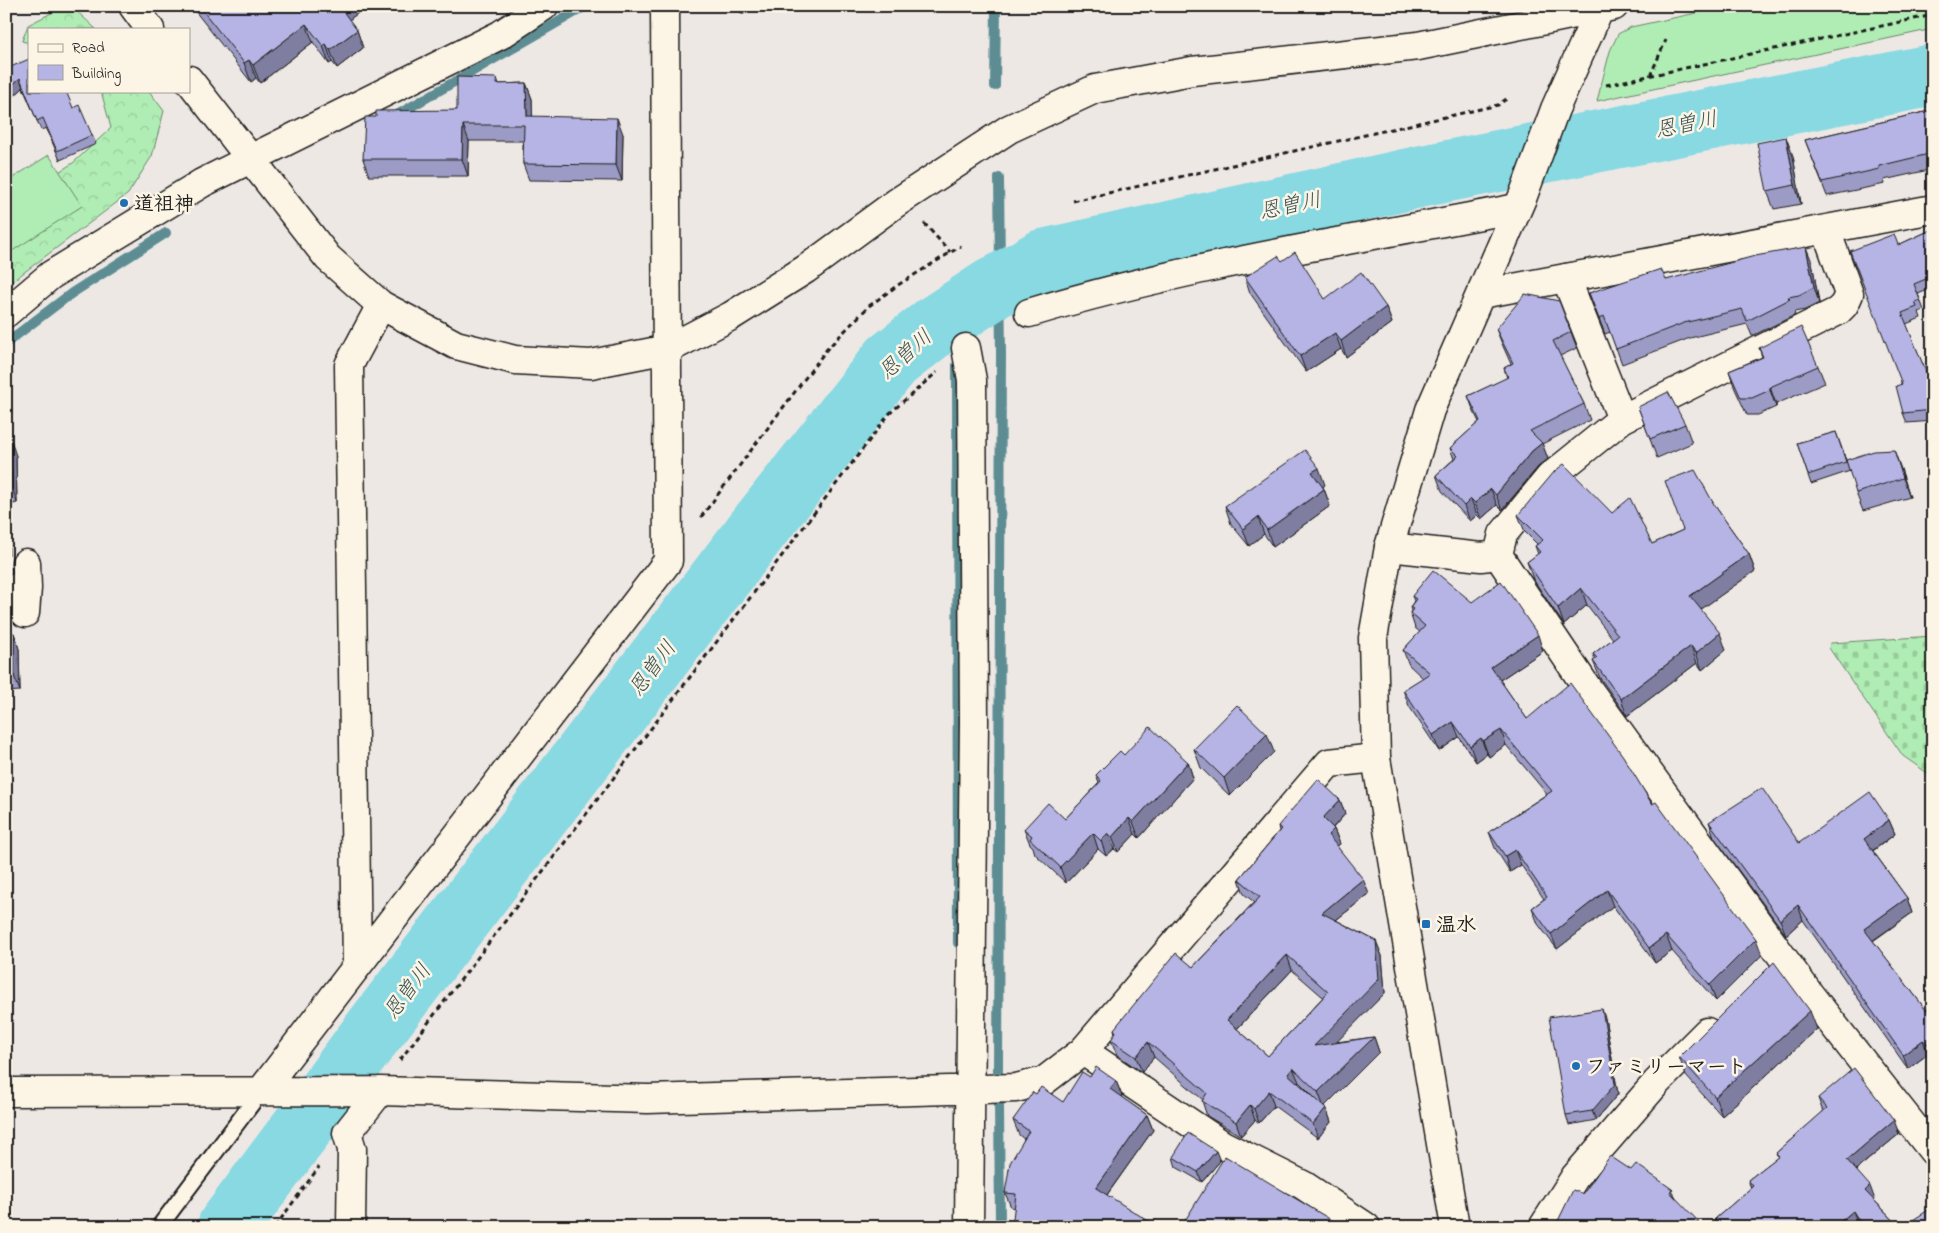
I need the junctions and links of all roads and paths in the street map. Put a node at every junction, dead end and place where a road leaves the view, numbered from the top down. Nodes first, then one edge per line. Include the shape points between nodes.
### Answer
1 (133, 6) edge
2 (544, 6) edge
3 (665, 6) edge
4 (1605, 7) edge
5 (1933, 15) edge
6 (149, 28) edge
7 (1666, 40) dead end
8 (1650, 76) junction
9 (190, 81) edge
10 (1606, 85) dead end
11 (1509, 97) dead end
12 (249, 159) junction
13 (1072, 201) dead end
14 (1520, 202) junction
15 (1933, 209) edge
16 (918, 216) dead end
17 (1826, 230) junction
18 (961, 246) dead end
19 (950, 252) junction
20 (1566, 278) junction
21 (1481, 294) junction
22 (381, 305) junction
23 (6, 313) edge
24 (1029, 313) dead end
25 (966, 348) joint
26 (668, 349) junction
27 (1622, 420) junction
28 (697, 522) dead end
29 (1389, 547) junction
30 (1498, 555) junction
31 (1376, 758) junction
32 (1782, 957) junction
33 (357, 966) junction
34 (1761, 978) edge
35 (1726, 1012) edge
36 (1083, 1051) junction
37 (976, 1089) junction
38 (268, 1090) junction
39 (6, 1092) edge
40 (371, 1092) junction
41 (346, 1134) junction
42 (1933, 1151) edge
43 (159, 1227) edge
44 (274, 1227) edge
45 (352, 1227) edge
46 (969, 1227) edge
47 (1366, 1227) edge
48 (1454, 1227) edge
49 (1543, 1227) edge

1 - 6 street
2 - 12 street via 500,35
3 - 26 street
4 - 14 street via 1555,110
4 - 26 street via 1418,46 1192,70 1095,88 1009,129 896,203 806,269 731,316
5 - 8 path
7 - 8 path
8 - 10 path
9 - 12 street
11 - 13 path via 1498,105
12 - 22 street via 328,258
12 - 23 street via 154,210 59,270
14 - 21 street
14 - 24 street via 1086,296
15 - 17 street
16 - 19 path
17 - 20 street
17 - 27 street via 1849,294 1844,305
18 - 19 path
19 - 28 path via 898,284 870,306 827,349
20 - 21 street
20 - 27 street
21 - 29 street via 1430,410
22 - 26 street via 456,345 515,360 591,364
22 - 33 street via 349,365
25 - 37 street via 972,380
25 - 40 path via 890,413 390,1073
26 - 33 street via 668,561
27 - 30 street via 1550,477 1503,534
29 - 30 street
29 - 31 street via 1373,638
30 - 32 street via 1588,689
31 - 36 street via 1329,763
31 - 48 street
32 - 34 street
32 - 42 street
33 - 38 street
35 - 49 street via 1657,1082 1581,1169
36 - 37 street via 1044,1081 1016,1088
36 - 47 street via 1223,1145 1303,1184
37 - 40 street via 648,1099
37 - 46 street
38 - 39 street
38 - 40 street
38 - 43 lane
40 - 41 street
41 - 44 path
41 - 45 street via 352,1149

